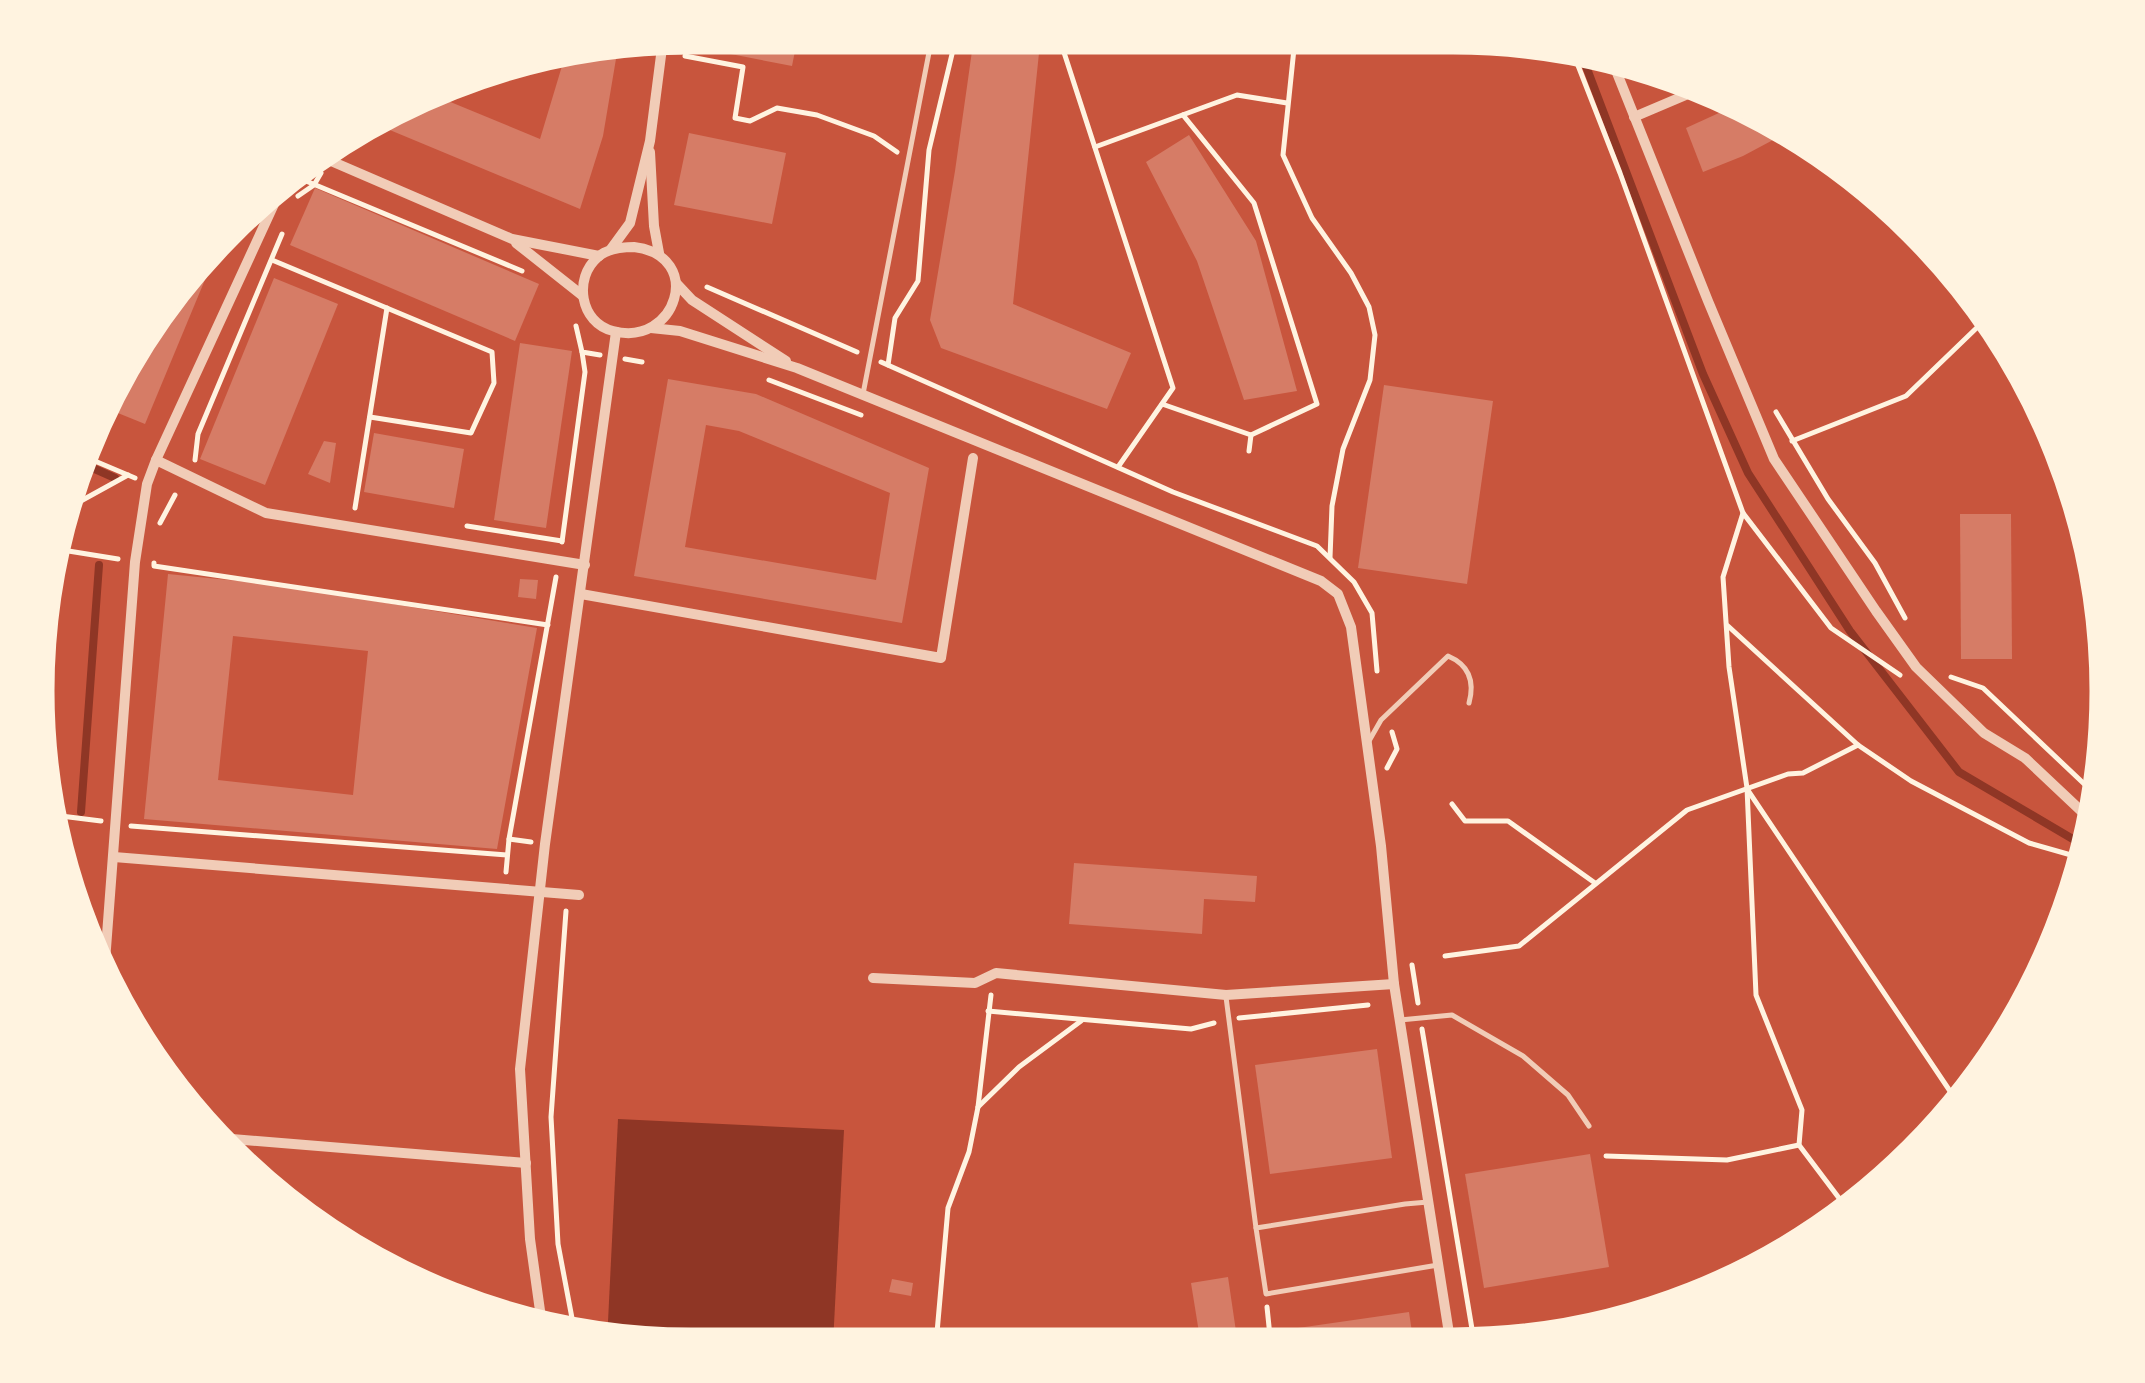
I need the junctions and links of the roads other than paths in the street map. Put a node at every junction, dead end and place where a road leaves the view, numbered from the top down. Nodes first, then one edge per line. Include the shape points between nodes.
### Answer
1 (929, 53) edge
2 (661, 54) edge
3 (1617, 74) edge
4 (1684, 96) edge
5 (1634, 117) junction
6 (650, 142) junction
7 (333, 162) edge
8 (271, 210) edge
9 (512, 239) junction
10 (604, 253) junction
11 (658, 253) junction
12 (677, 284) junction
13 (583, 296) junction
14 (650, 328) junction
15 (616, 332) junction
16 (797, 368) junction
17 (863, 394) junction
18 (972, 458) dead end
19 (156, 460) junction
20 (585, 565) junction
21 (581, 594) junction
22 (1469, 704) dead end
23 (1368, 744) junction
24 (2081, 811) edge
25 (114, 857) junction
26 (540, 891) junction
27 (573, 894) road end
28 (106, 948) edge
29 (873, 978) dead end
30 (1394, 984) junction
31 (1226, 994) junction
32 (1400, 1020) junction
33 (1589, 1126) dead end
34 (237, 1139) edge
35 (526, 1164) junction
36 (1428, 1202) junction
37 (1256, 1228) junction
38 (1438, 1265) junction
39 (540, 1312) edge
40 (1448, 1330) edge

1 - 17 lane
2 - 6 street
3 - 5 street
4 - 5 street
5 - 24 street via 1774,459 1916,668
6 - 10 street via 630,223
6 - 11 street
7 - 9 street
8 - 19 street
9 - 10 street
9 - 13 street
10 - 11 street via 634,246
10 - 13 street via 586,272
11 - 12 street
12 - 14 street via 672,308
12 - 16 street
13 - 15 street via 594,319
14 - 15 street
14 - 16 street
15 - 20 street
16 - 17 street
17 - 23 street via 1321,581 1338,594 1351,627
18 - 21 street via 940,658
19 - 20 street via 266,513
19 - 25 street via 136,562
20 - 21 street
21 - 26 street
22 - 23 lane via 1468,670 1448,656 1380,720
23 - 30 street
25 - 26 street
25 - 28 street
26 - 27 street
26 - 35 street via 520,1069
29 - 31 street via 975,983 996,973
30 - 31 street
30 - 32 street
31 - 37 lane
32 - 33 lane via 1452,1015 1523,1056 1568,1095
32 - 36 street
34 - 35 street
35 - 39 street
36 - 37 lane
36 - 38 street
37 - 38 lane via 1266,1294
38 - 40 street

